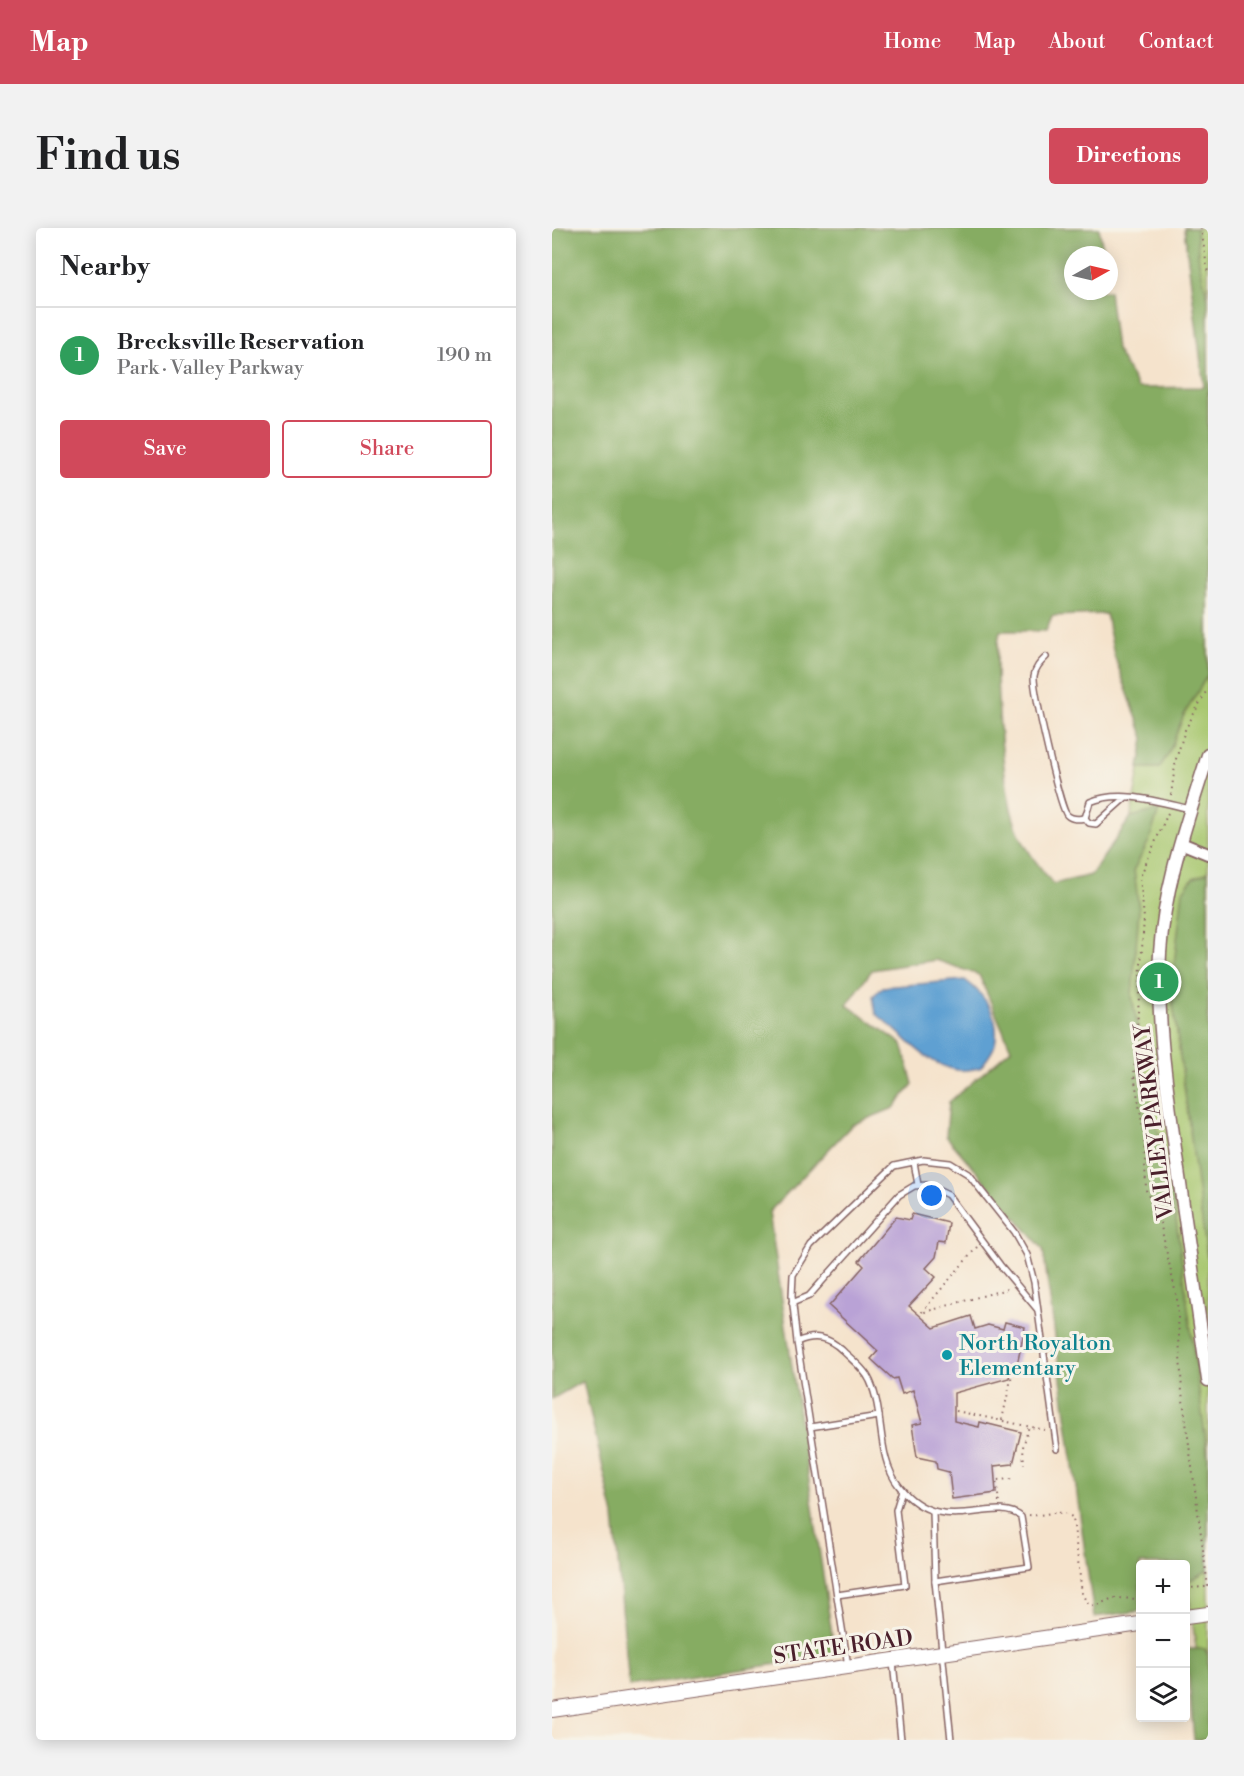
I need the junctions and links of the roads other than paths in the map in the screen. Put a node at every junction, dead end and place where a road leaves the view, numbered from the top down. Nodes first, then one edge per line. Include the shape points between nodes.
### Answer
1 (1046, 657) dead end
2 (1208, 755) edge
3 (1125, 798) junction
4 (1191, 809) junction
5 (1085, 818) junction
6 (1181, 843) junction
7 (1208, 854) edge
8 (914, 1162) junction
9 (918, 1185) junction
10 (792, 1303) junction
11 (1038, 1309) junction
12 (797, 1342) junction
13 (1208, 1380) edge
14 (879, 1416) junction
15 (810, 1427) junction
16 (1057, 1449) dead end
17 (902, 1490) junction
18 (933, 1511) junction
19 (935, 1581) junction
20 (837, 1595) junction
21 (1208, 1614) edge
22 (1190, 1616) edge
23 (1136, 1625) edge
24 (940, 1653) junction
25 (893, 1660) junction
26 (848, 1667) junction
27 (552, 1710) edge
28 (902, 1740) edge
29 (951, 1740) edge

1 - 5 lane via 1038,666 1035,687 1057,789 1068,816
2 - 4 street, VALLEY PARKWAY
3 - 4 lane
3 - 5 lane via 1090,802
3 - 5 lane via 1096,824 1089,824
4 - 6 street, VALLEY PARKWAY
6 - 7 street
6 - 13 street, VALLEY PARKWAY via 1160,951 1159,997 1166,1082
8 - 9 lane
8 - 10 lane via 894,1166 811,1246 793,1275
8 - 11 lane via 950,1163 968,1174 1014,1232 1027,1255
9 - 10 lane via 900,1196 809,1296
9 - 11 lane via 948,1195
10 - 12 lane
11 - 16 lane
12 - 14 lane via 817,1336 829,1339 869,1379
12 - 15 lane
14 - 15 lane
14 - 17 lane via 890,1473
15 - 20 lane
17 - 18 lane via 917,1504
17 - 20 lane via 896,1510 905,1585
18 - 19 lane
18 - 19 lane via 960,1515 1014,1511 1021,1516 1029,1567
19 - 24 lane
20 - 26 lane
21 - 22 main road
23 - 24 main road, STATE ROAD
24 - 25 main road, STATE ROAD
24 - 29 lane
25 - 26 main road, STATE ROAD
25 - 28 lane
26 - 27 main road, STATE ROAD

